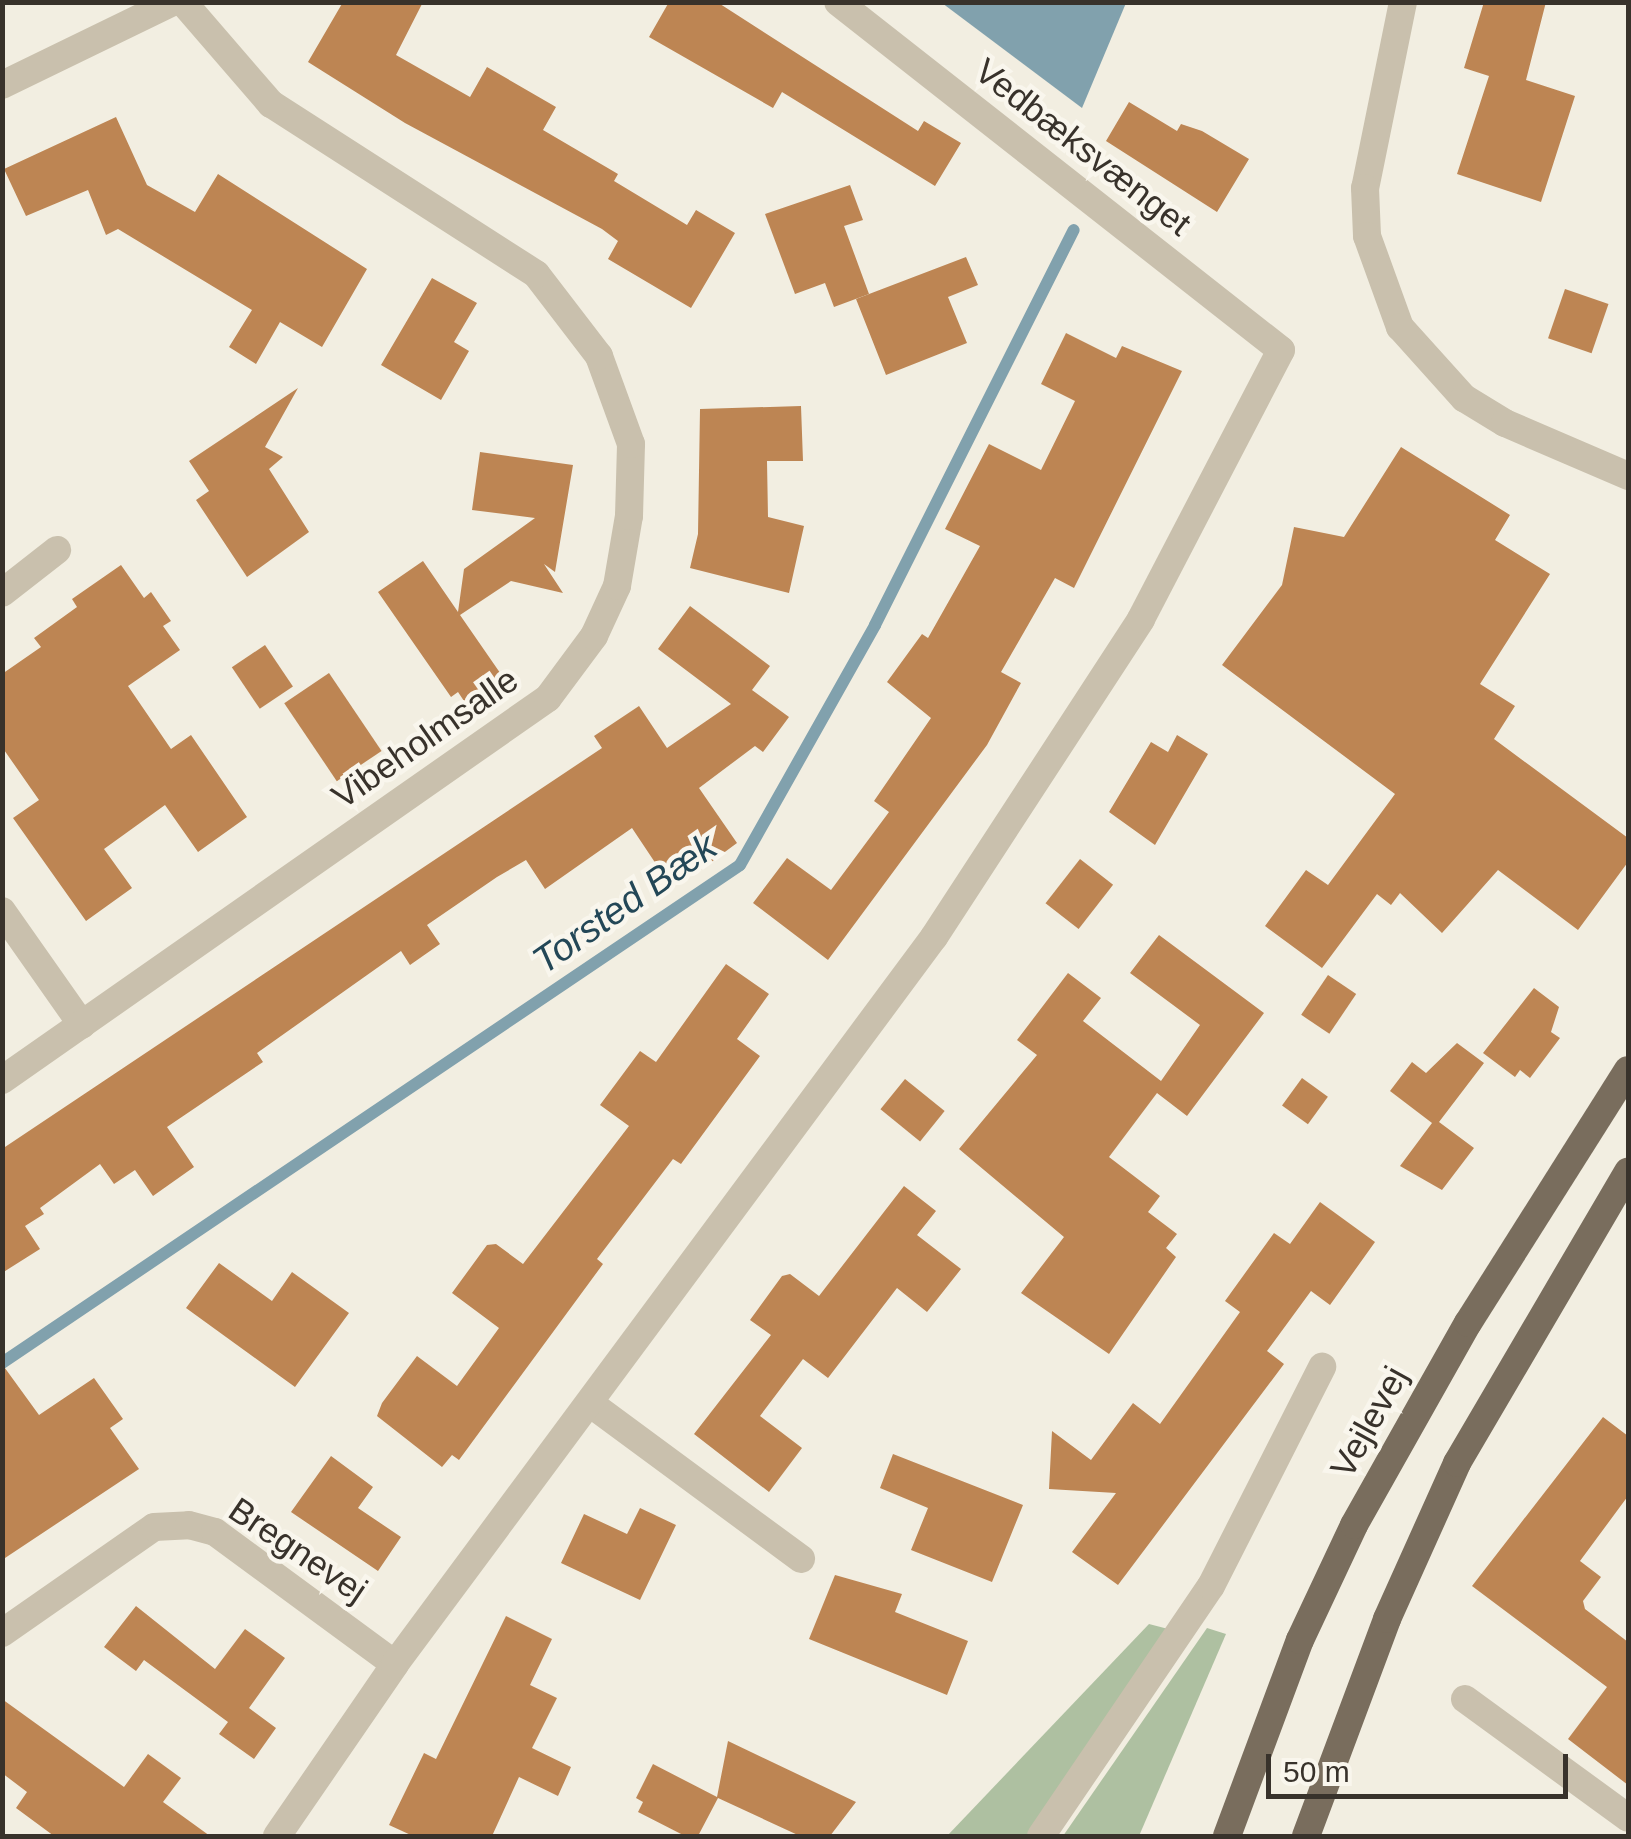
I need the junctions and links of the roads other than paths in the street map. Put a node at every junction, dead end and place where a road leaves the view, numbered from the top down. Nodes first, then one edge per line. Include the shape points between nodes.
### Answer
1 (174, 2) edge
2 (183, 2) edge
3 (838, 2) edge
4 (1403, 2) edge
5 (2, 85) edge
6 (1628, 476) edge
7 (56, 550) dead end
8 (2, 593) edge
9 (2, 911) edge
10 (82, 1025) junction
11 (1628, 1070) edge
12 (2, 1080) edge
13 (1628, 1172) edge
14 (1322, 1368) dead end
15 (591, 1404) junction
16 (801, 1559) dead end
17 (2, 1633) edge
18 (396, 1664) junction
19 (1464, 1699) dead end
20 (1628, 1818) edge
21 (277, 1836) edge
22 (1041, 1836) edge
23 (1227, 1836) edge
24 (1306, 1836) edge

1 - 5 street
2 - 10 street, Vibeholmsalle via 271,104 536,274 600,356 631,444 629,516 617,586 594,636 548,698
3 - 15 street, Vedbæksvænget via 1281,350 1141,619 945,920
4 - 6 street via 1372,129 1367,236 1386,298 1428,366 1505,424
7 - 8 street
9 - 10 street
10 - 12 street, Vibeholmsalle
11 - 23 main road, Vejlevej via 1468,1323 1354,1525 1300,1640
13 - 24 main road via 1456,1463 1387,1619
14 - 22 street, Vejlevej via 1211,1586
15 - 16 street
15 - 18 street
17 - 18 street, Bregnevej via 154,1527 190,1525 215,1532
18 - 21 street
19 - 20 street

